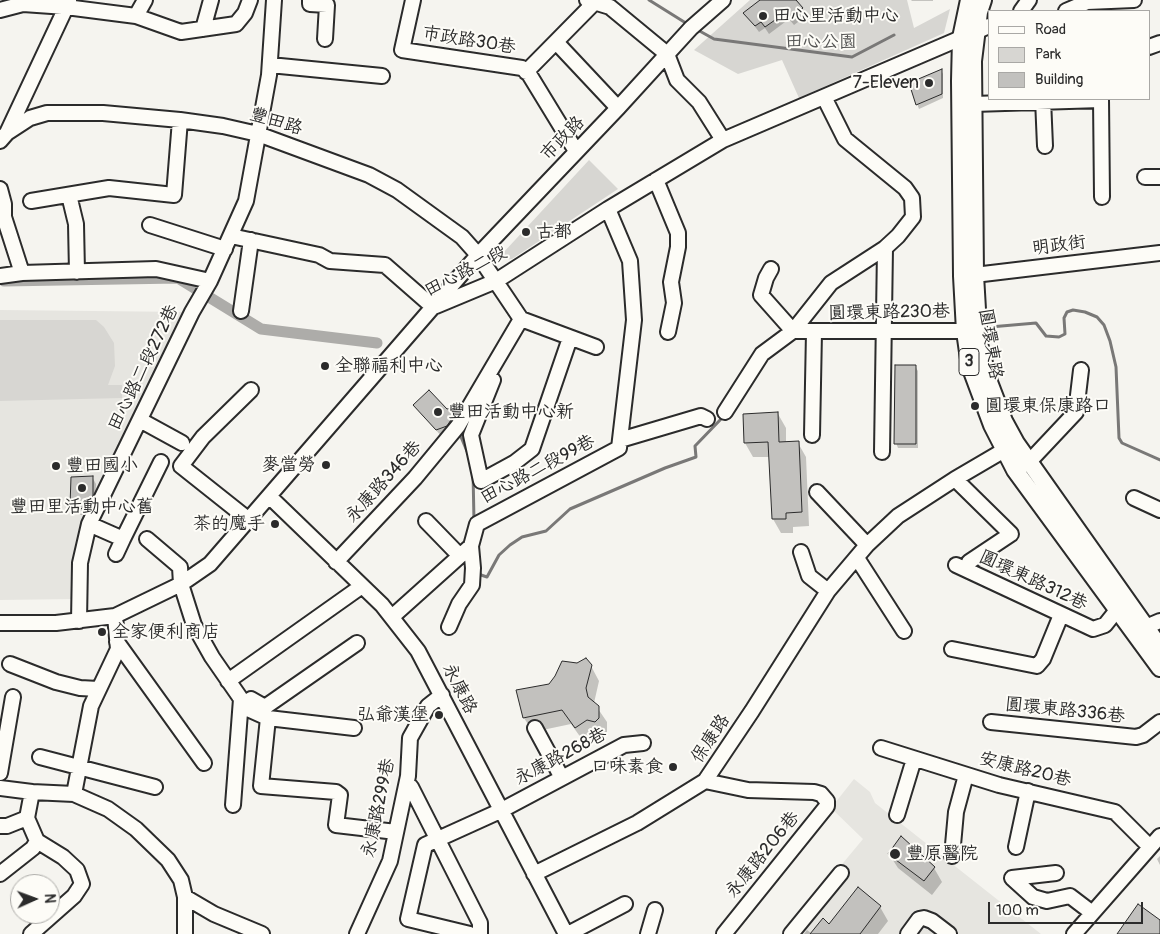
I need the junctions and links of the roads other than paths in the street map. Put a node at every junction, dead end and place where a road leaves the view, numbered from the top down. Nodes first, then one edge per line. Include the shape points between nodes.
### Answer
1 (145, 0) edge
2 (212, 0) edge
3 (250, 0) edge
4 (274, 0) edge
5 (310, 0) edge
6 (413, 0) edge
7 (723, 0) edge
8 (969, 0) edge
9 (983, 0) edge
10 (1134, 0) edge
11 (591, 1) edge
12 (68, 4) edge
13 (0, 10) edge
14 (1068, 10) edge
15 (136, 16) junction
16 (982, 28) edge
17 (203, 29) junction
18 (961, 38) junction
19 (326, 39) dead end
20 (556, 42) junction
21 (667, 54) junction
22 (270, 65) junction
23 (526, 72) junction
24 (382, 76) dead end
25 (824, 97) junction
26 (1043, 100) edge
27 (1101, 100) edge
28 (973, 104) junction
29 (618, 108) junction
30 (180, 120) junction
31 (258, 134) junction
32 (4, 137) edge
33 (723, 140) junction
34 (1045, 146) dead end
35 (576, 151) junction
36 (1145, 177) dead end
37 (1160, 177) edge
38 (656, 180) junction
39 (0, 189) edge
40 (69, 195) junction
41 (1102, 197) dead end
42 (31, 201) dead end
43 (608, 209) junction
44 (150, 225) dead end
45 (231, 236) junction
46 (251, 240) junction
47 (884, 248) junction
48 (225, 249) junction
49 (1160, 253) edge
50 (478, 255) junction
51 (771, 269) dead end
52 (77, 272) junction
53 (22, 273) junction
54 (0, 276) edge
55 (968, 276) junction
56 (496, 280) junction
57 (210, 281) junction
58 (433, 307) junction
59 (241, 311) dead end
60 (521, 319) junction
61 (793, 331) junction
62 (965, 331) junction
63 (668, 332) dead end
64 (814, 332) junction
65 (883, 332) junction
66 (570, 338) junction
67 (596, 347) dead end
68 (501, 356) junction
69 (1080, 370) dead end
70 (250, 390) dead end
71 (725, 412) dead end
72 (707, 419) dead end
73 (140, 420) junction
74 (812, 435) dead end
75 (620, 440) junction
76 (182, 443) dead end
77 (1010, 447) junction
78 (882, 452) dead end
79 (161, 462) dead end
80 (1021, 466) junction
81 (955, 479) junction
82 (817, 492) dead end
83 (270, 497) junction
84 (1134, 498) dead end
85 (1160, 510) edge
86 (249, 520) junction
87 (426, 521) dead end
88 (89, 524) junction
89 (123, 539) junction
90 (146, 539) dead end
91 (867, 545) junction
92 (470, 546) junction
93 (801, 552) dead end
94 (116, 554) dead end
95 (459, 555) junction
96 (857, 558) junction
97 (336, 562) junction
98 (181, 584) junction
99 (362, 586) junction
100 (828, 590) junction
101 (1117, 610) junction
102 (1061, 615) junction
103 (114, 616) junction
104 (392, 616) junction
105 (78, 621) junction
106 (0, 623) edge
107 (1153, 624) edge
108 (449, 627) dead end
109 (904, 631) dead end
110 (117, 642) junction
111 (357, 642) dead end
112 (1160, 646) edge
113 (952, 649) dead end
114 (10, 664) dead end
115 (1160, 668) edge
116 (98, 689) junction
117 (234, 690) junction
118 (442, 695) junction
119 (13, 697) dead end
120 (268, 718) junction
121 (990, 722) dead end
122 (1160, 722) edge
123 (354, 728) dead end
124 (535, 728) dead end
125 (643, 743) dead end
126 (880, 748) dead end
127 (40, 757) dead end
128 (914, 759) junction
129 (204, 763) dead end
130 (80, 766) junction
131 (0, 773) edge
132 (966, 775) junction
133 (562, 778) junction
134 (704, 781) junction
135 (154, 787) dead end
136 (411, 787) dead end
137 (0, 788) edge
138 (1028, 791) junction
139 (32, 792) junction
140 (74, 794) junction
141 (233, 805) dead end
142 (500, 811) junction
143 (897, 815) dead end
144 (27, 818) junction
145 (0, 826) edge
146 (396, 832) junction
147 (1160, 836) edge
148 (37, 841) junction
149 (437, 841) junction
150 (1149, 846) junction
151 (1016, 847) dead end
152 (952, 856) dead end
153 (841, 873) dead end
154 (1056, 873) dead end
155 (0, 874) edge
156 (534, 874) junction
157 (186, 897) junction
158 (625, 904) dead end
159 (655, 910) dead end
160 (1091, 912) junction
161 (32, 934) edge
162 (185, 934) edge
163 (262, 934) edge
164 (357, 934) edge
165 (470, 934) edge
166 (480, 934) edge
167 (567, 934) edge
168 (648, 934) edge
169 (724, 934) edge
170 (791, 934) edge
171 (908, 934) edge
172 (949, 934) edge
173 (1074, 934) edge

1 - 15 street
2 - 17 street
3 - 17 street via 236,24
4 - 22 street, 田心路二段272巷
5 - 19 street via 310,4 327,5
6 - 23 street, 市政路30巷 via 402,50 522,68
7 - 21 street, 市政路
8 - 18 main road, 圓環東路 / 3
9 - 16 main road, 圓環東路 / 3
10 - 14 street via 1087,2
11 - 20 street
11 - 21 street via 610,7
12 - 13 street via 23,4
12 - 15 street
12 - 32 street
15 - 17 street via 181,32
16 - 18 street, 田心路二段
16 - 28 main road, 圓環東路 / 3 via 973,61
18 - 25 street, 田心路二段
18 - 55 main road, 圓環東路 / 3
20 - 23 street
20 - 29 street
21 - 29 street, 市政路
21 - 33 street via 677,80 699,102
22 - 24 street
22 - 31 street, 田心路二段272巷
23 - 35 street, 市政路30巷
25 - 33 street, 田心路二段
25 - 47 street via 845,139 905,188 912,198 913,217
26 - 28 street
26 - 34 street
27 - 41 street
28 - 55 main road, 圓環東路 / 3
29 - 35 street, 市政路
30 - 31 street, 豐田路
30 - 32 street, 豐田路 via 103,113 47,113 30,118
30 - 40 street via 174,194 109,188
31 - 45 street, 田心路二段272巷 via 246,201
31 - 50 street, 豐田路 via 369,175 397,190 462,236
33 - 38 street, 田心路二段
35 - 50 street, 市政路
36 - 37 street
38 - 43 street, 田心路二段
38 - 63 street via 678,233 671,282 674,303
39 - 53 street via 4,217
40 - 42 street
40 - 52 street via 76,224
43 - 56 street, 田心路二段
43 - 75 street, 田心路二段99巷 via 630,261 634,320
44 - 48 street
45 - 46 street
45 - 48 street, 田心路二段272巷
46 - 58 street via 319,255 330,261 384,265
46 - 59 street
47 - 61 street via 831,283
47 - 65 street
48 - 57 street, 田心路二段272巷
49 - 55 street, 明政街
50 - 56 street, 豐田路
50 - 58 street, 市政路
51 - 61 street via 761,294
52 - 53 street
52 - 57 street via 156,269
53 - 54 street
55 - 62 main road, 圓環東路 / 3
55 - 77 main road, 圓環東路 / 3 via 978,344
56 - 58 street, 田心路二段
56 - 60 street, 豐田路
57 - 73 street, 田心路二段272巷
58 - 83 street, 田心路二段
60 - 66 street
60 - 68 street
61 - 64 street, 圓環東路230巷
61 - 71 street via 762,354
62 - 65 street, 圓環東路230巷
62 - 77 main road, 圓環東路 / 3 via 970,366 978,391
64 - 65 street, 圓環東路230巷
64 - 74 street, 圓環東路230巷
65 - 78 street
66 - 67 street
66 - 68 street via 532,449 481,481 471,435
68 - 97 street, 永康路346巷 via 458,426 415,478
69 - 80 street via 1076,412
70 - 86 street via 203,437 181,466
72 - 75 street via 701,416
73 - 76 street
73 - 88 street, 田心路二段272巷
75 - 92 street, 田心路二段99巷 via 619,448 477,524
77 - 80 main road, 圓環東路 / 3
77 - 81 street, 保康路
79 - 89 street
80 - 101 main road, 圓環東路 / 3
80 - 107 main road, 圓環東路 / 3
81 - 91 street, 保康路 via 898,516
81 - 102 street, 圓環東路312巷 via 1011,534 962,564
82 - 91 street
83 - 86 street, 田心路二段
83 - 97 street, 永康路
84 - 85 street
86 - 98 street, 田心路二段 via 210,564
87 - 95 street
88 - 89 street
88 - 105 street, 田心路二段272巷 via 80,562
89 - 94 street
90 - 98 street via 180,567
91 - 96 street, 保康路
92 - 95 street, 田心路二段99巷
92 - 108 street via 472,584
93 - 100 street via 809,576
95 - 104 street, 田心路二段99巷
96 - 100 street, 保康路
96 - 109 street
97 - 99 street, 永康路
98 - 103 street, 田心路二段
98 - 117 street via 194,625
99 - 104 street, 永康路
99 - 117 street
100 - 134 street, 保康路
101 - 102 street, 圓環東路312巷 via 1105,625 1093,629
101 - 115 main road, 圓環東路 / 3
102 - 113 street via 1038,666
103 - 105 street, 田心路二段
103 - 110 street
104 - 118 street, 永康路 via 418,651
105 - 106 street, 田心路二段
107 - 112 main road, 圓環東路 / 3
110 - 116 street via 118,649
110 - 129 street
111 - 117 street via 265,707
114 - 116 street via 56,682
116 - 130 street via 91,706
117 - 120 street via 248,708
117 - 141 street
118 - 142 street, 永康路
118 - 146 street, 永康路299巷 via 428,706 410,738 408,776
119 - 131 street
120 - 123 street
120 - 146 street via 261,786 336,792 340,795 336,825
121 - 122 street, 圓環東路336巷 via 1136,737
124 - 133 street
125 - 133 street, 永康路268巷 via 624,745
126 - 128 street, 安康路20巷
127 - 130 street
128 - 132 street, 安康路20巷
128 - 143 street
130 - 135 street
130 - 140 street
132 - 138 street, 安康路20巷
132 - 152 street via 956,812
133 - 142 street, 永康路268巷
134 - 156 street, 保康路 via 637,823
134 - 169 street, 永康路206巷 via 748,790 814,792 825,798 827,806
136 - 149 street
137 - 139 street
138 - 150 street, 安康路20巷 via 1115,812
138 - 151 street
139 - 140 street
139 - 144 street
140 - 157 street via 108,809 136,829 168,860 181,880
142 - 149 street, 永康路268巷
142 - 156 street, 永康路
144 - 145 street
144 - 148 street
146 - 164 street, 永康路299巷 via 390,860
147 - 150 street
148 - 155 street via 33,848
148 - 161 street via 77,870 82,884 74,896
149 - 165 street via 425,845 408,919
149 - 166 street via 480,923
150 - 160 street
153 - 170 street
154 - 160 street via 1012,878 1032,897 1047,901 1070,896
156 - 167 street, 永康路
157 - 162 street
157 - 163 street via 214,914
158 - 167 street, 永康路
159 - 168 street
160 - 173 street
171 - 172 street via 919,919 924,918

